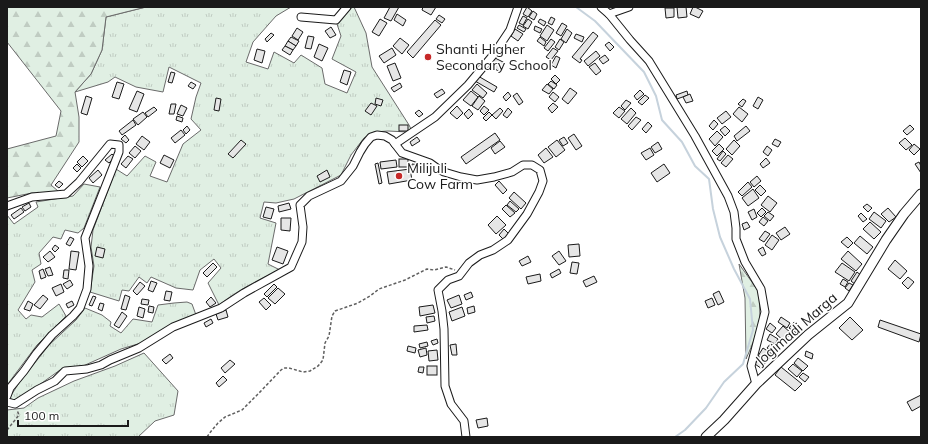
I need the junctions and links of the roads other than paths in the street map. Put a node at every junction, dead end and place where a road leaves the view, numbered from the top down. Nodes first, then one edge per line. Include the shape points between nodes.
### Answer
1 (347, 7) edge
2 (518, 7) edge
3 (601, 7) edge
4 (629, 7) edge
5 (609, 14) junction
6 (301, 18) dead end
7 (395, 144) junction
8 (921, 194) edge
9 (7, 206) edge
10 (756, 384) junction
11 (7, 396) edge
12 (7, 402) edge
13 (466, 437) edge
14 (706, 437) edge

1 - 6 street via 336,20
2 - 7 street via 510,30 468,85 436,117
3 - 5 street
4 - 5 street
5 - 10 street via 649,61 709,160 730,201 734,212 736,239 761,289 765,312 751,366
7 - 12 street via 385,136 371,137 341,181 309,196 300,205 302,242 291,267 221,308 173,327 139,348 101,365 65,371 55,381 15,404
7 - 13 street via 402,153 461,177 477,180 512,172 523,165 532,165 540,170 543,181 527,214 508,240 480,255 469,263 459,276 448,280 438,290 444,330 445,386 451,404 464,421
8 - 10 main road, Jogimadi Marga via 886,240 848,303 808,335
9 - 11 street via 32,197 66,194 110,144 119,145 119,152 85,238 89,266 87,289 80,308 36,354 10,388
10 - 14 main road, Jogimadi Marga

